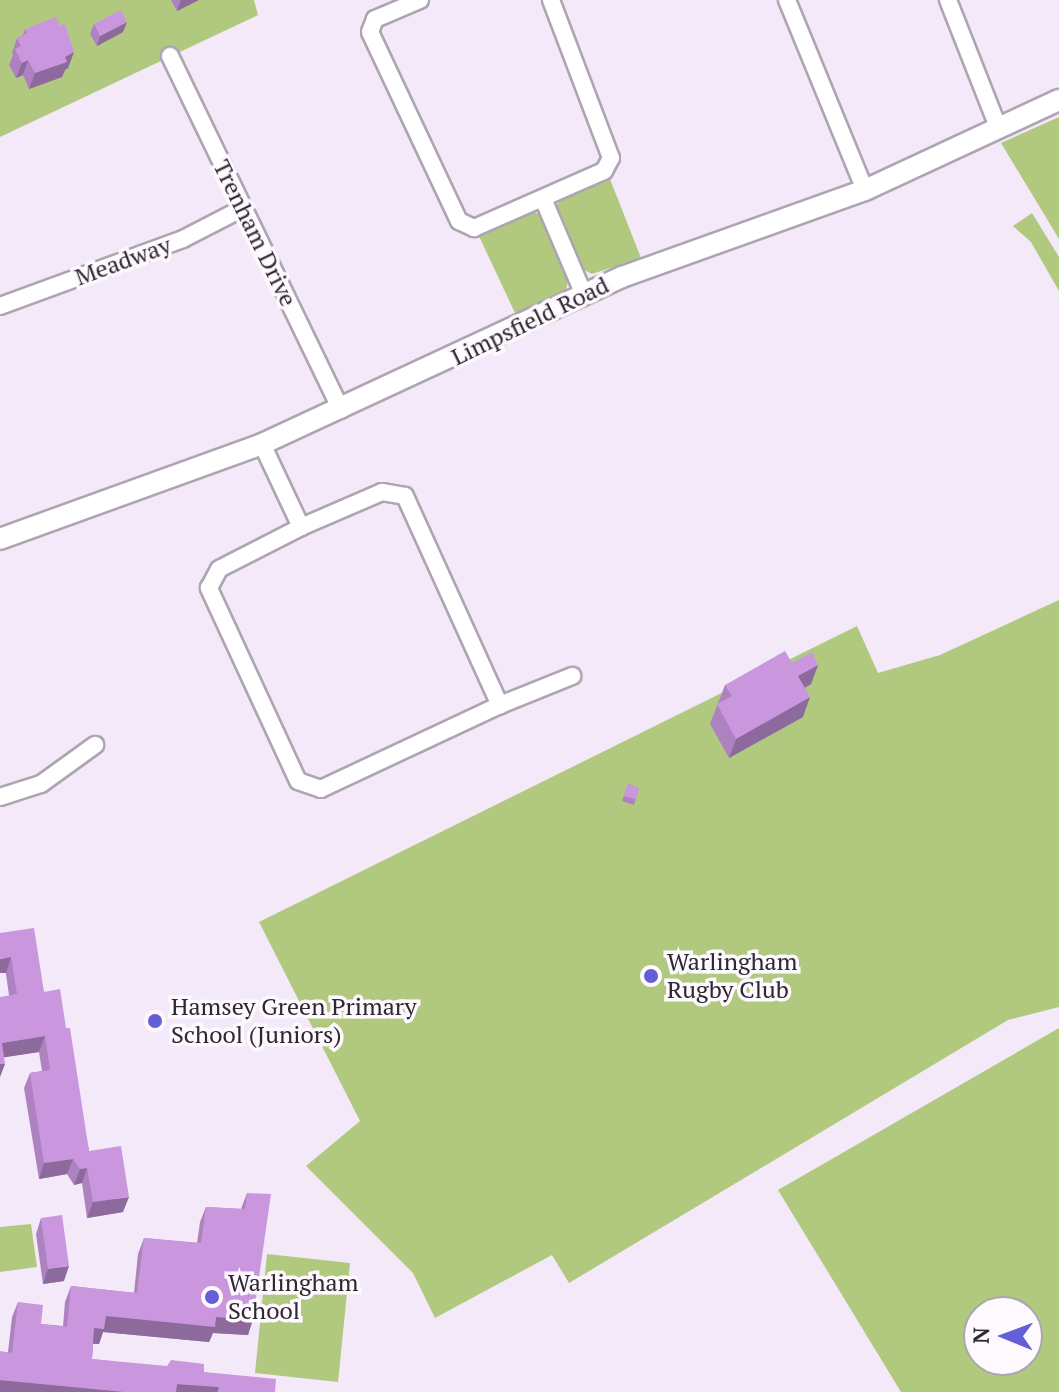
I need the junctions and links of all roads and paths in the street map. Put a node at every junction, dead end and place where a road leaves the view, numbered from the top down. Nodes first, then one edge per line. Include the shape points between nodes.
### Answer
1 (420, 0) edge
2 (551, 0) edge
3 (787, 0) edge
4 (948, 0) edge
5 (170, 56) dead end
6 (1059, 100) edge
7 (998, 127) junction
8 (865, 190) junction
9 (544, 201) junction
10 (243, 208) junction
11 (584, 295) junction
12 (0, 306) edge
13 (341, 410) junction
14 (262, 444) junction
15 (301, 527) junction
16 (0, 539) edge
17 (572, 676) dead end
18 (500, 705) junction
19 (95, 745) dead end
20 (0, 797) edge

1 - 9 street via 375,19 370,32 459,221 474,228
2 - 9 street via 611,158 604,171
3 - 8 street
4 - 7 street
5 - 10 street, Trenham Drive
6 - 7 main road, Limpsfield Road
7 - 8 main road, Limpsfield Road
8 - 11 main road, Limpsfield Road
9 - 11 street
10 - 12 street, Meadway via 183,239
10 - 13 street, Trenham Drive
11 - 13 main road, Limpsfield Road
13 - 14 main road, Limpsfield Road
14 - 15 street
14 - 16 main road, Limpsfield Road
15 - 18 street via 382,492 405,496
15 - 18 street via 219,569 209,588 298,781 321,789
17 - 18 street
19 - 20 street via 41,784

